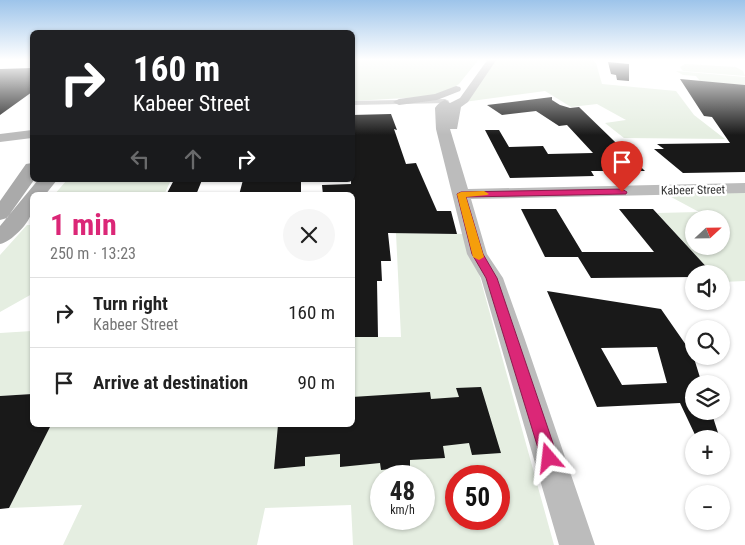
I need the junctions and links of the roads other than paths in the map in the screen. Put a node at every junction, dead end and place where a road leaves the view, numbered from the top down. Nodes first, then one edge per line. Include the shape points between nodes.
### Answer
1 (464, 84) joint
2 (475, 84) edge
3 (398, 102) junction
4 (355, 105) edge
5 (355, 105) edge
6 (419, 105) joint
7 (449, 105) junction
8 (30, 134) edge
9 (0, 138) edge
10 (30, 140) edge
11 (30, 171) edge
12 (46, 182) edge
13 (745, 188) edge
14 (38, 192) edge
15 (467, 194) junction
16 (30, 201) edge
17 (0, 214) edge
18 (0, 238) edge
19 (577, 545) edge

1 - 3 main road via 441,96
1 - 7 main road
2 - 7 main road via 464,100
3 - 4 street
3 - 7 street
5 - 6 street
6 - 7 main road via 431,109
7 - 15 main road via 443,129
8 - 9 main road
9 - 10 main road
11 - 17 main road
12 - 14 main road
13 - 15 main road, Kabeer Street
15 - 19 main road via 477,254 492,278
16 - 18 main road

